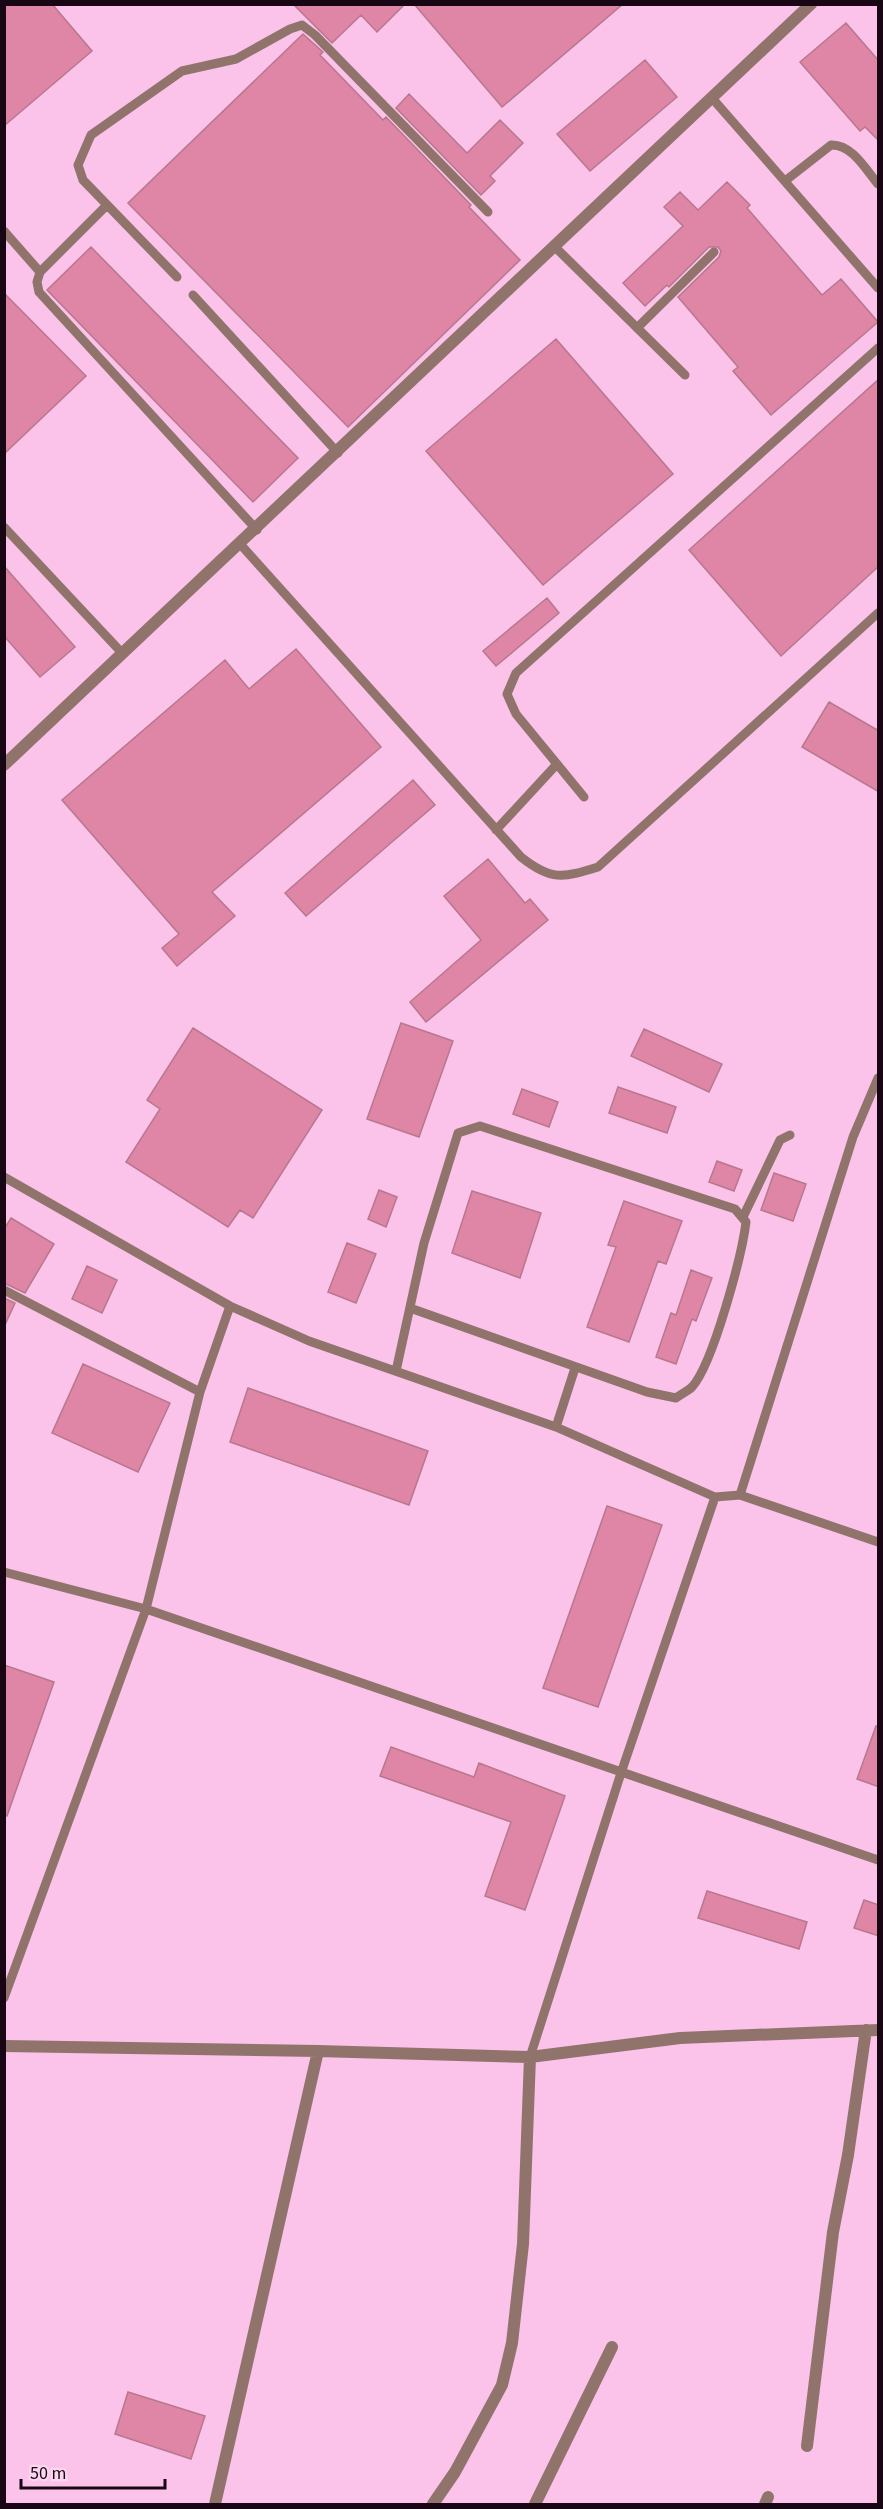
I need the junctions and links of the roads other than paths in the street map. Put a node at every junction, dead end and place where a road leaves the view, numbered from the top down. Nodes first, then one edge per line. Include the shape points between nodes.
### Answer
1 (811, 4) edge
2 (712, 98) junction
3 (785, 181) junction
4 (879, 184) edge
5 (107, 205) junction
6 (488, 212) dead end
7 (4, 231) edge
8 (555, 247) junction
9 (714, 252) dead end
10 (40, 272) junction
11 (177, 277) dead end
12 (879, 288) edge
13 (194, 295) dead end
14 (637, 328) junction
15 (879, 348) edge
16 (685, 375) dead end
17 (338, 453) junction
18 (4, 527) edge
19 (257, 530) junction
20 (241, 545) junction
21 (879, 613) edge
22 (123, 654) junction
23 (557, 764) junction
24 (4, 765) edge
25 (584, 797) dead end
26 (496, 830) junction
27 (879, 1078) edge
28 (876, 1089) edge
29 (790, 1135) dead end
30 (4, 1177) edge
31 (743, 1216) junction
32 (4, 1290) edge
33 (230, 1306) junction
34 (410, 1308) junction
35 (576, 1368) junction
36 (396, 1371) junction
37 (200, 1392) junction
38 (556, 1427) junction
39 (740, 1496) junction
40 (715, 1497) junction
41 (879, 1542) edge
42 (4, 1572) edge
43 (146, 1609) junction
44 (621, 1773) junction
45 (879, 1860) edge
46 (4, 1998) edge
47 (872, 2030) edge
48 (4, 2046) edge
49 (318, 2050) junction
50 (530, 2057) junction
51 (612, 2348) dead end
52 (807, 2446) dead end
53 (215, 2505) edge
54 (433, 2505) edge
55 (535, 2505) edge

1 - 2 street
2 - 3 lane
2 - 8 street
3 - 4 lane via 831,145 840,145
3 - 12 lane
5 - 6 lane via 83,180 78,165 92,135 182,71 236,59 302,25
5 - 10 lane
5 - 11 lane
7 - 10 lane
8 - 14 lane
8 - 17 street
9 - 14 lane
10 - 19 lane via 39,292
13 - 17 lane
14 - 16 lane
15 - 23 lane via 516,673 507,694 516,714
17 - 19 street
18 - 22 lane
19 - 20 street
20 - 22 street
20 - 26 lane
21 - 26 lane via 598,867 568,876 539,872
22 - 24 street
23 - 25 lane
23 - 26 lane
27 - 28 lane
28 - 39 lane via 854,1137
29 - 31 lane via 780,1140
30 - 33 lane
31 - 34 lane via 735,1209 480,1126 468,1128 458,1133 424,1243
31 - 35 lane via 744,1242 725,1306 709,1358 692,1387 676,1398
32 - 37 lane
33 - 36 lane via 309,1341
33 - 37 lane
34 - 35 lane
34 - 36 lane
35 - 38 lane
36 - 38 lane
37 - 43 lane
38 - 40 lane
39 - 40 lane
39 - 41 lane
40 - 44 lane
42 - 43 lane
43 - 44 lane
43 - 46 lane
44 - 45 lane
44 - 50 lane
47 - 50 street via 680,2038
47 - 52 street via 833,2232
48 - 49 street
49 - 50 street
49 - 53 street
50 - 54 street via 523,2244 512,2343 502,2385
51 - 55 street

